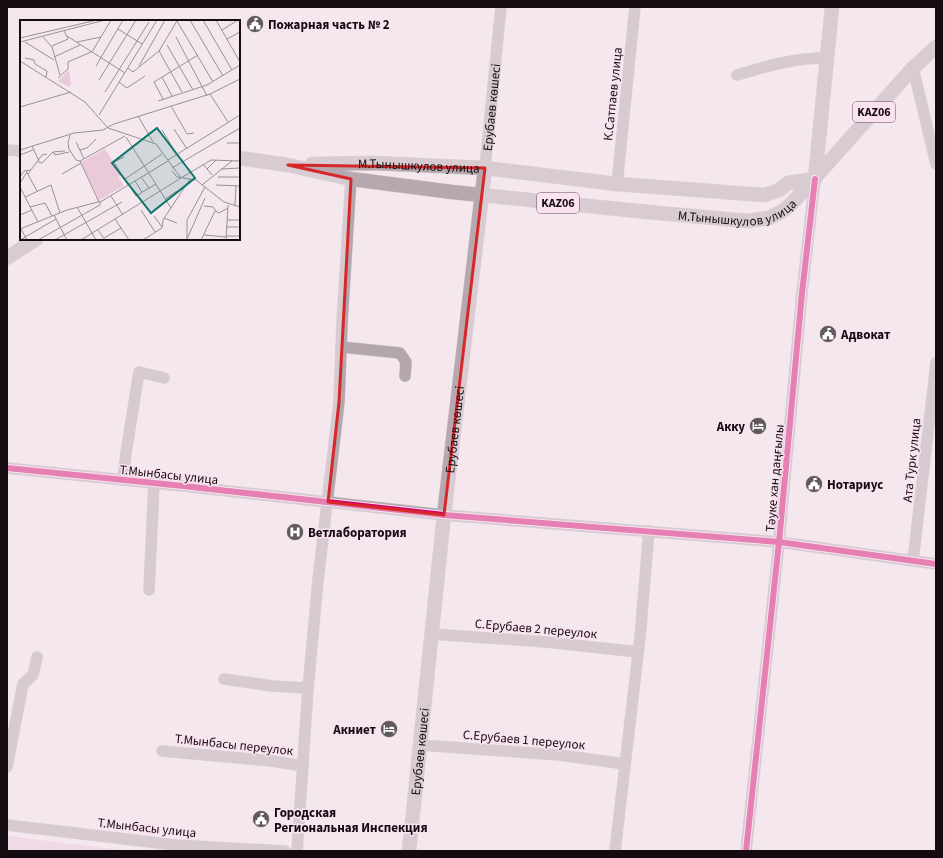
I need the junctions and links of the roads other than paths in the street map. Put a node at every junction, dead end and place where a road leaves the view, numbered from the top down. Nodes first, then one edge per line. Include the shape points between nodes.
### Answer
1 (501, 7) edge
2 (635, 7) edge
3 (832, 7) edge
4 (936, 47) edge
5 (826, 58) junction
6 (912, 68) junction
7 (737, 75) dead end
8 (934, 149) edge
9 (7, 150) edge
10 (20, 151) edge
11 (240, 158) edge
12 (936, 164) edge
13 (288, 165) junction
14 (485, 168) junction
15 (351, 179) junction
16 (815, 179) junction
17 (617, 184) junction
18 (481, 195) junction
19 (34, 240) edge
20 (7, 258) edge
21 (341, 347) junction
22 (936, 363) edge
23 (404, 376) dead end
24 (164, 378) dead end
25 (7, 468) edge
26 (123, 480) junction
27 (154, 483) junction
28 (328, 502) junction
29 (444, 515) junction
30 (649, 532) junction
31 (779, 542) junction
32 (913, 561) junction
33 (936, 564) edge
34 (149, 590) dead end
35 (431, 634) junction
36 (638, 652) junction
37 (37, 657) dead end
38 (224, 679) dead end
39 (308, 688) junction
40 (420, 745) junction
41 (162, 750) dead end
42 (625, 764) junction
43 (303, 766) junction
44 (7, 767) edge
45 (7, 826) edge
46 (285, 851) edge
47 (297, 851) edge
48 (408, 851) edge
49 (615, 851) edge
50 (746, 851) edge

1 - 14 street, Ерубаев көшесі
2 - 17 street, К.Сатпаев улица
3 - 5 main road
4 - 6 main road, KАZ06
5 - 7 street via 806,58
5 - 16 main road
6 - 8 street
6 - 16 main road, KАZ06
8 - 12 street
9 - 10 street
11 - 13 main road, М.Тынышкулов улица / KАZ06
13 - 14 main road, М.Тынышкулов улица / KАZ06 via 374,164
13 - 15 main road, М.Тынышкулов улица / KАZ06
14 - 17 main road, М.Тынышкулов улица / KАZ06
14 - 18 main road, Ерубаев көшесі
15 - 18 main road, М.Тынышкулов улица / KАZ06
15 - 21 street
16 - 17 main road, М.Тынышкулов улица / KАZ06 via 788,183 779,190 765,195
16 - 18 main road, М.Тынышкулов улица / KАZ06 via 784,211 769,218 747,221
16 - 31 street, Тәуке хан даңғылы
18 - 29 main road, Ерубаев көшесі
19 - 20 main road
21 - 23 street via 400,354 406,362
21 - 28 street via 339,402
22 - 32 street, Ата Турк улица
24 - 26 street, Т.Мынбасы улица via 139,372
25 - 26 street, Т.Мынбасы улица
26 - 27 street, Т.Мынбасы улица
27 - 28 street, Т.Мынбасы улица
27 - 34 street, Т.Мынбасы улица
28 - 29 street, Т.Мынбасы улица
28 - 39 street
29 - 30 street, Т.Мынбасы улица
29 - 35 main road, Ерубаев көшесі
30 - 31 street, Т.Мынбасы улица
30 - 36 street
31 - 32 street, Т.Мынбасы улица
31 - 50 street, Тәуке хан даңғылы
32 - 33 street, Т.Мынбасы улица
35 - 36 street, С.Ерубаев 2 переулок
35 - 40 main road, Ерубаев көшесі
36 - 42 street
37 - 44 street via 32,675 22,684
38 - 39 street
39 - 43 street
40 - 42 street, С.Ерубаев 1 переулок via 559,755
40 - 48 main road, Ерубаев көшесі
41 - 43 street, Т.Мынбасы переулок
42 - 49 street
43 - 47 street
45 - 46 street, Т.Мынбасы улица via 176,845

